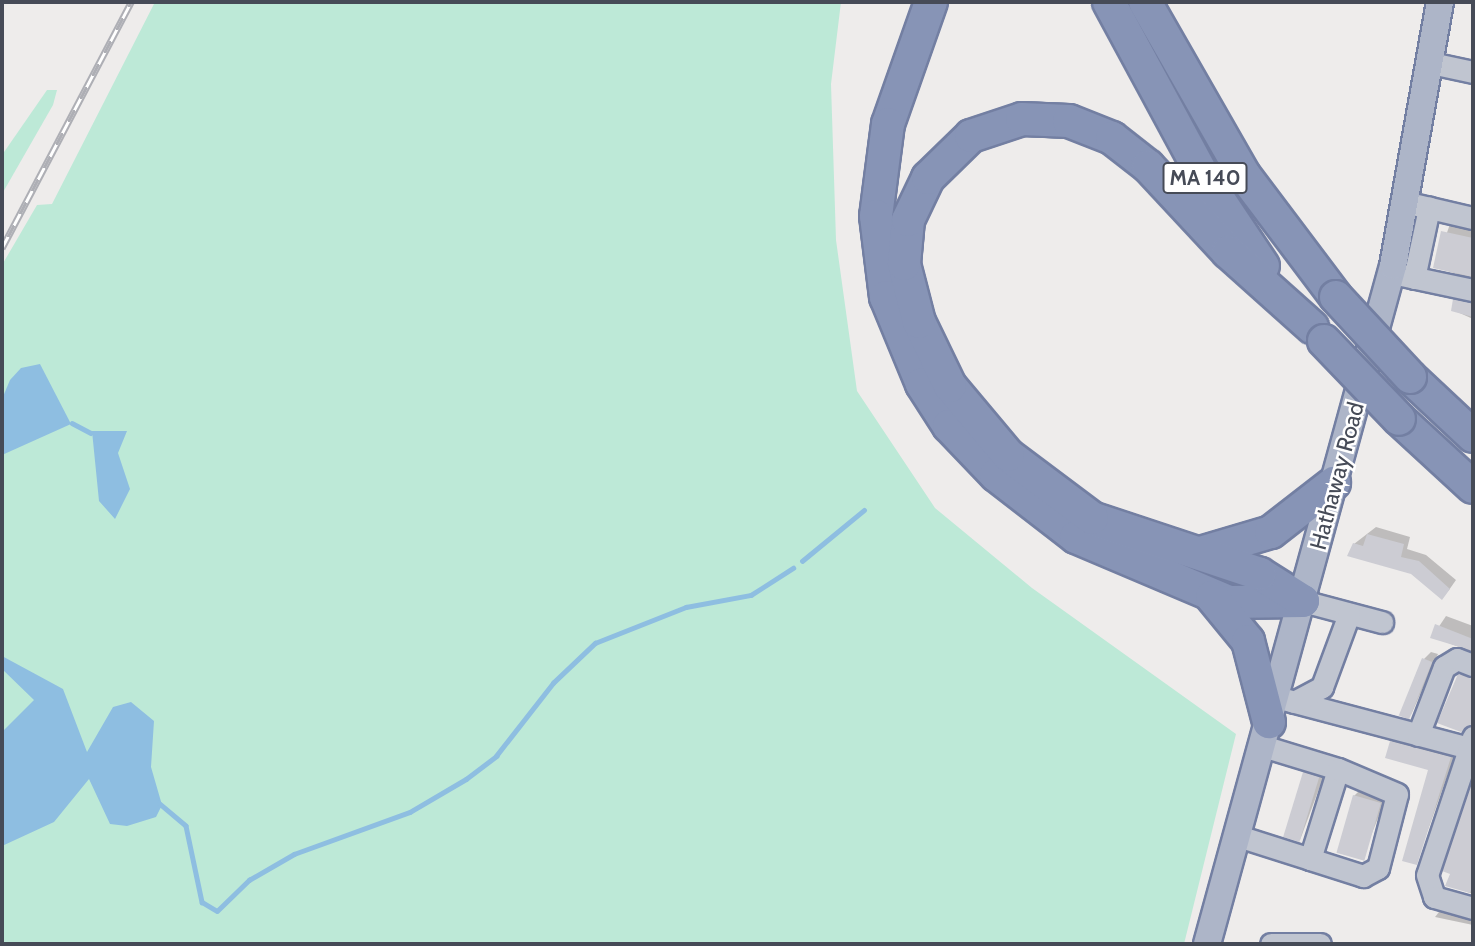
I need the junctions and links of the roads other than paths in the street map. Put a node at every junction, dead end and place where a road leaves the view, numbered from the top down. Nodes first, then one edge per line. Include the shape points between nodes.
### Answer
1 (931, 2) edge
2 (1109, 2) edge
3 (1146, 2) edge
4 (1440, 2) edge
5 (1431, 63) junction
6 (1473, 72) edge
7 (1418, 206) junction
8 (1473, 218) edge
9 (1403, 275) junction
10 (1473, 290) edge
11 (1318, 334) junction
12 (1473, 436) edge
13 (1334, 483) junction
14 (1473, 487) edge
15 (1195, 554) junction
16 (1212, 597) junction
17 (1303, 601) junction
18 (1349, 614) junction
19 (1382, 622) dead end
20 (1473, 665) edge
21 (1275, 717) junction
22 (1418, 735) junction
23 (1472, 745) edge
24 (1338, 769) junction
25 (1238, 836) junction
26 (1310, 859) junction
27 (1473, 908) edge
28 (1208, 944) edge
29 (1271, 944) edge
30 (1320, 944) edge

1 - 16 highway via 888,124 877,193 881,270 910,362 949,426 1029,505 1097,548
2 - 11 highway, MA 140 via 1203,176
3 - 12 highway, MA 140, bridge via 1244,175 1336,297
4 - 5 main road, Hathaway Road
5 - 6 street
5 - 7 main road, Hathaway Road
7 - 8 street
7 - 9 main road, Hathaway Road
9 - 10 street
9 - 13 main road, Hathaway Road
11 - 14 highway, MA 140, bridge via 1399,419
11 - 15 highway via 1238,261 1148,166 1092,127 1046,118 987,128 948,155 917,198 904,264 919,322 950,386 1008,455 1060,499 1112,528
13 - 15 highway via 1271,532
13 - 17 main road, Hathaway Road
15 - 17 highway via 1267,577
16 - 17 highway via 1246,605
16 - 21 highway via 1248,641
17 - 18 street
17 - 21 main road, Hathaway Road
18 - 19 street
18 - 21 street via 1322,687
20 - 22 street via 1457,659 1444,667
21 - 22 street
21 - 24 street
21 - 25 main road, Hathaway Road
22 - 23 street
23 - 27 street via 1427,874 1434,897
24 - 26 street
24 - 26 street via 1397,794 1378,867 1363,876
25 - 26 street
25 - 28 main road, Hathaway Road
29 - 30 street

